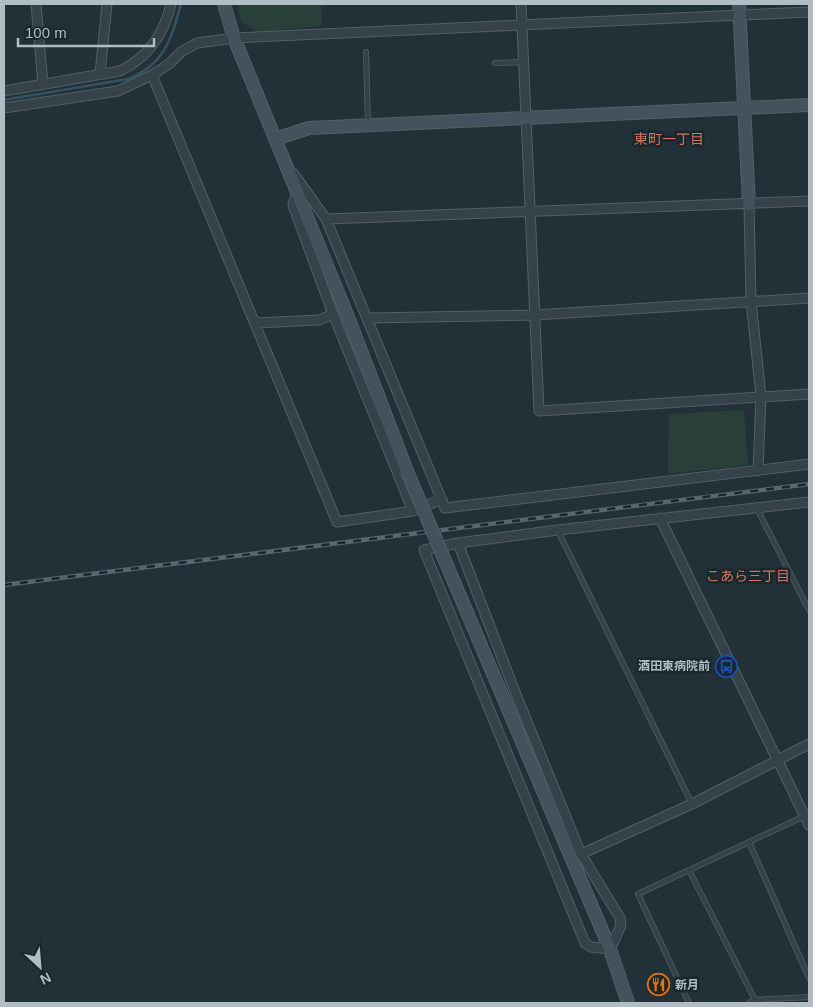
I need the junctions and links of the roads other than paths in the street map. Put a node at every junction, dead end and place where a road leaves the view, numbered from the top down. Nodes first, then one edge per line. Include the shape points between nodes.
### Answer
1 (36, 4) edge
2 (107, 4) edge
3 (171, 4) edge
4 (224, 4) edge
5 (521, 4) edge
6 (739, 9) edge
7 (809, 12) edge
8 (522, 25) junction
9 (234, 38) junction
10 (366, 52) dead end
11 (524, 62) junction
12 (495, 63) dead end
13 (100, 74) junction
14 (152, 75) junction
15 (75, 80) junction
16 (44, 85) junction
17 (4, 91) edge
18 (77, 95) junction
19 (809, 105) edge
20 (4, 108) edge
21 (743, 108) junction
22 (526, 118) junction
23 (368, 125) junction
24 (274, 140) junction
25 (285, 162) junction
26 (297, 191) junction
27 (809, 201) edge
28 (749, 204) junction
29 (530, 212) junction
30 (326, 219) junction
31 (809, 298) edge
32 (751, 301) junction
33 (333, 314) junction
34 (536, 315) junction
35 (368, 318) junction
36 (255, 323) junction
37 (809, 394) edge
38 (760, 396) junction
39 (809, 464) edge
40 (758, 470) junction
41 (442, 499) junction
42 (809, 502) edge
43 (756, 507) junction
44 (413, 511) junction
45 (660, 518) junction
46 (558, 530) junction
47 (458, 542) junction
48 (809, 610) edge
49 (809, 744) edge
50 (778, 759) junction
51 (692, 804) junction
52 (807, 815) edge
53 (809, 825) edge
54 (749, 842) junction
55 (581, 854) junction
56 (689, 870) junction
57 (610, 950) junction
58 (809, 978) edge
59 (809, 997) edge
60 (755, 1000) junction
61 (628, 1003) edge
62 (689, 1003) edge
63 (748, 1003) edge

1 - 16 street
2 - 13 street
3 - 13 street via 158,36 137,63 120,72
4 - 9 street
5 - 8 street
6 - 7 street
6 - 8 street
6 - 21 street
8 - 9 street
8 - 11 street
9 - 14 street via 198,43
9 - 24 street
10 - 23 lane
11 - 12 lane
11 - 22 street
13 - 15 street
14 - 18 street via 118,91
14 - 36 street
15 - 16 street
15 - 18 street
16 - 17 street
18 - 20 street
19 - 21 street
21 - 22 street
21 - 28 street
22 - 23 street
22 - 29 street
23 - 24 street via 309,128
24 - 25 street
25 - 26 street
25 - 30 street
26 - 33 street via 293,204
26 - 57 street, bridge via 407,471
27 - 28 street
28 - 29 street
28 - 32 street
29 - 30 street
29 - 34 street
30 - 35 street
31 - 32 street
32 - 34 street
32 - 38 street
33 - 36 street via 319,320
33 - 44 street
34 - 35 street
34 - 38 street via 539,411
35 - 41 street
36 - 44 street via 337,522
37 - 38 street
38 - 40 street
39 - 40 street
40 - 41 street via 445,508
41 - 44 street
42 - 43 street
43 - 45 street
43 - 48 lane
45 - 46 street
45 - 50 street
46 - 47 street
46 - 51 lane
47 - 55 street
47 - 57 street via 424,550 585,944
49 - 50 street
50 - 51 street
50 - 52 street
51 - 55 street
52 - 53 street
52 - 54 lane
54 - 56 lane
54 - 58 lane
55 - 57 street via 620,918 621,926
56 - 60 lane
56 - 62 lane via 638,894
57 - 61 street
59 - 60 lane
60 - 63 lane

